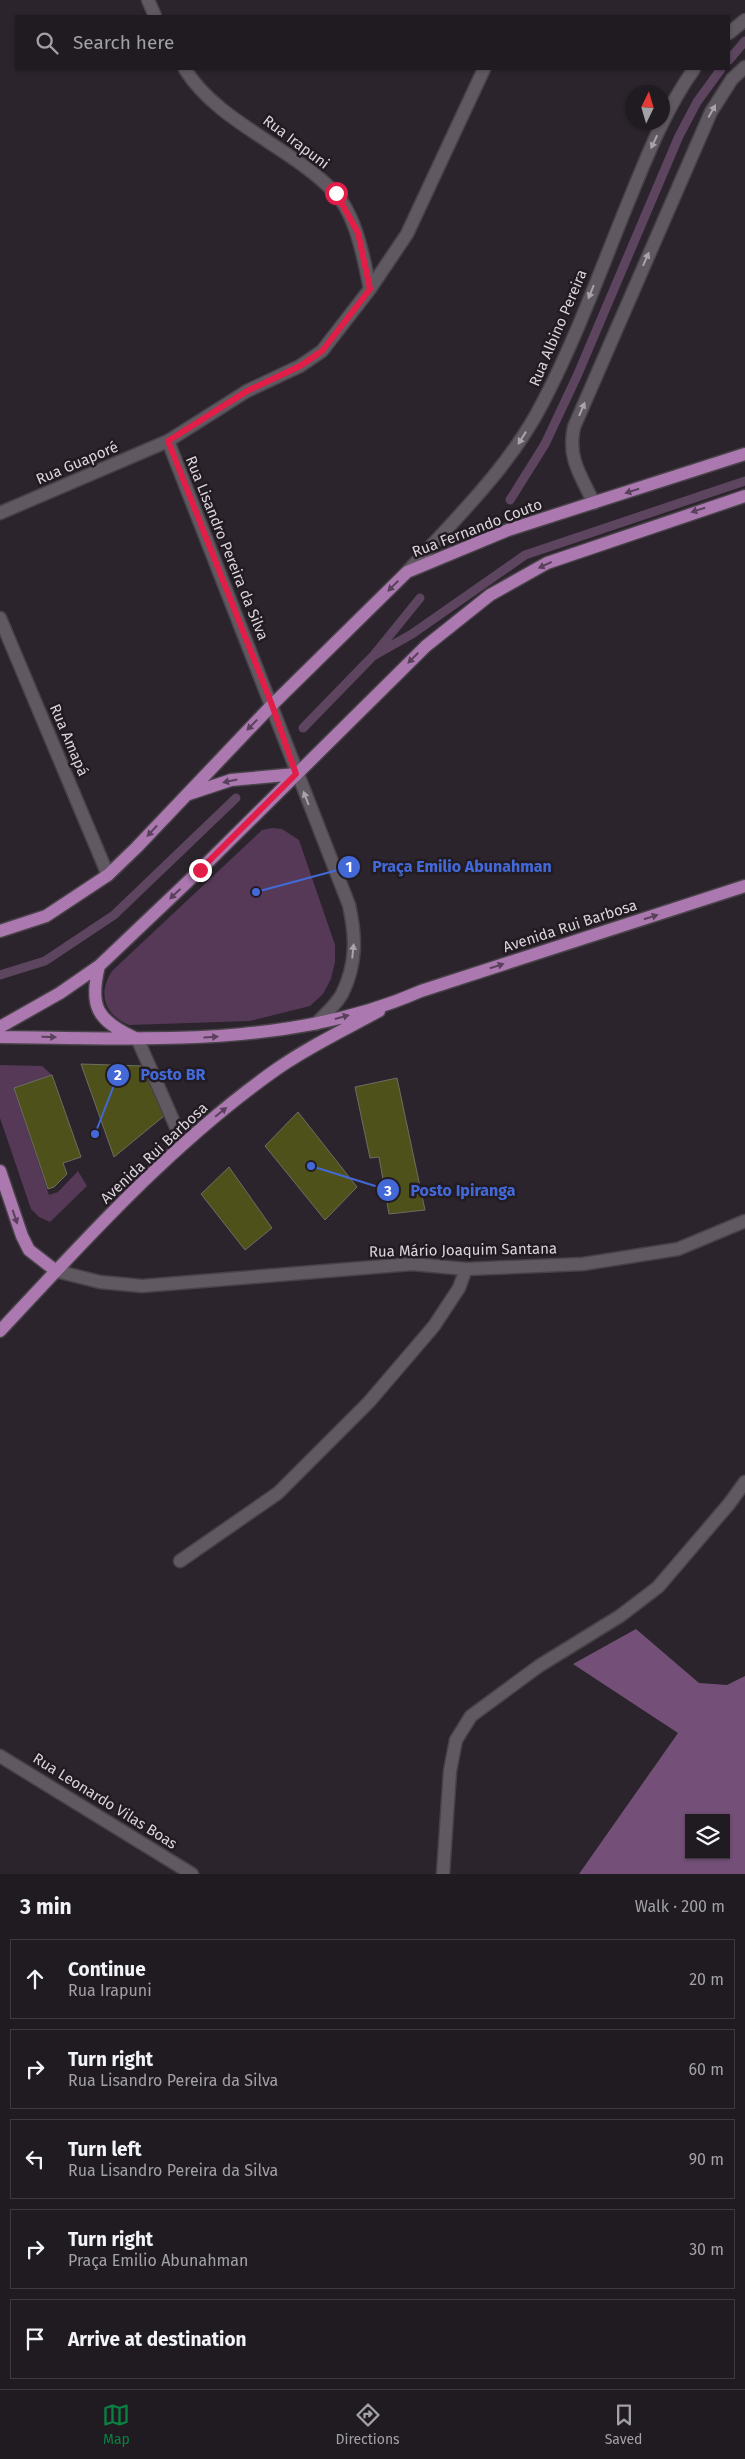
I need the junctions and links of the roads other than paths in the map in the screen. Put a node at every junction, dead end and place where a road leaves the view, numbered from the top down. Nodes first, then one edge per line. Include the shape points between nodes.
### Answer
1 (148, 0) edge
2 (155, 15) edge
3 (745, 20) edge
4 (730, 31) edge
5 (745, 67) edge
6 (186, 70) edge
7 (484, 70) edge
8 (693, 70) edge
9 (370, 289) junction
10 (168, 441) junction
11 (745, 454) edge
12 (745, 496) edge
13 (594, 503) junction
14 (0, 513) edge
15 (407, 572) junction
16 (0, 618) edge
17 (272, 705) junction
18 (296, 774) junction
19 (185, 796) junction
20 (108, 875) junction
21 (745, 886) edge
22 (0, 931) edge
23 (99, 966) junction
24 (405, 997) junction
25 (316, 1024) junction
26 (0, 1026) edge
27 (0, 1037) edge
28 (137, 1038) junction
29 (183, 1143) junction
30 (0, 1171) edge
31 (745, 1221) edge
32 (466, 1269) junction
33 (56, 1271) junction
34 (0, 1331) edge
35 (745, 1482) edge
36 (180, 1561) dead end
37 (0, 1756) edge
38 (192, 1874) edge
39 (442, 1874) edge

1 - 2 street
3 - 4 street
13 -> 5 street via 573,458 570,444 574,427 711,112 732,79
6 - 9 street, Rua Irapuni via 195,85 217,105 287,153 336,193 358,233
7 - 9 street via 407,234
8 -> 15 street, Rua Albino Pereira via 652,144 542,404 511,456
9 - 10 street via 322,351 300,366 247,391
10 - 14 street, Rua Guaporé
10 - 17 street, Rua Lisandro Pereira da Silva
11 -> 13 main road, Rua Fernando Couto
12 -> 18 main road via 547,563 490,595 426,646
13 - 15 main road, Rua Fernando Couto via 508,530
15 -> 17 main road, Rua Fernando Couto
16 - 20 street, Rua Amapá
17 - 18 street, Rua Lisandro Pereira da Silva
17 -> 19 main road, Rua Fernando Couto
18 -> 19 main road via 231,780
18 -> 23 main road
25 -> 18 street, Rua Lisandro Pereira da Silva via 341,994 352,962 355,934 349,905
19 -> 20 main road, Rua Fernando Couto
20 - 22 main road, Rua Fernando Couto via 46,916
24 -> 21 main road, Avenida Rui Barbosa
23 - 26 main road
23 - 28 main road via 94,988 100,1014 115,1028
25 -> 24 main road, Avenida Rui Barbosa
29 -> 24 main road, Avenida Rui Barbosa via 298,1055
28 -> 25 main road, Avenida Rui Barbosa via 211,1037
27 -> 28 main road, Avenida Rui Barbosa
28 - 29 street
29 - 33 main road, Avenida Rui Barbosa
30 -> 33 main road via 29,1250
31 - 32 street, Rua Mário Joaquim Santana via 678,1249 583,1264
32 - 33 street, Rua Mário Joaquim Santana via 412,1264 142,1286 100,1282
32 - 36 street via 459,1288 434,1326 369,1402 278,1493
33 - 34 main road, Avenida Rui Barbosa
35 - 39 street via 658,1587 620,1616 538,1666 471,1716 456,1740 450,1771
37 - 38 street, Rua Leonardo Vilas Boas

